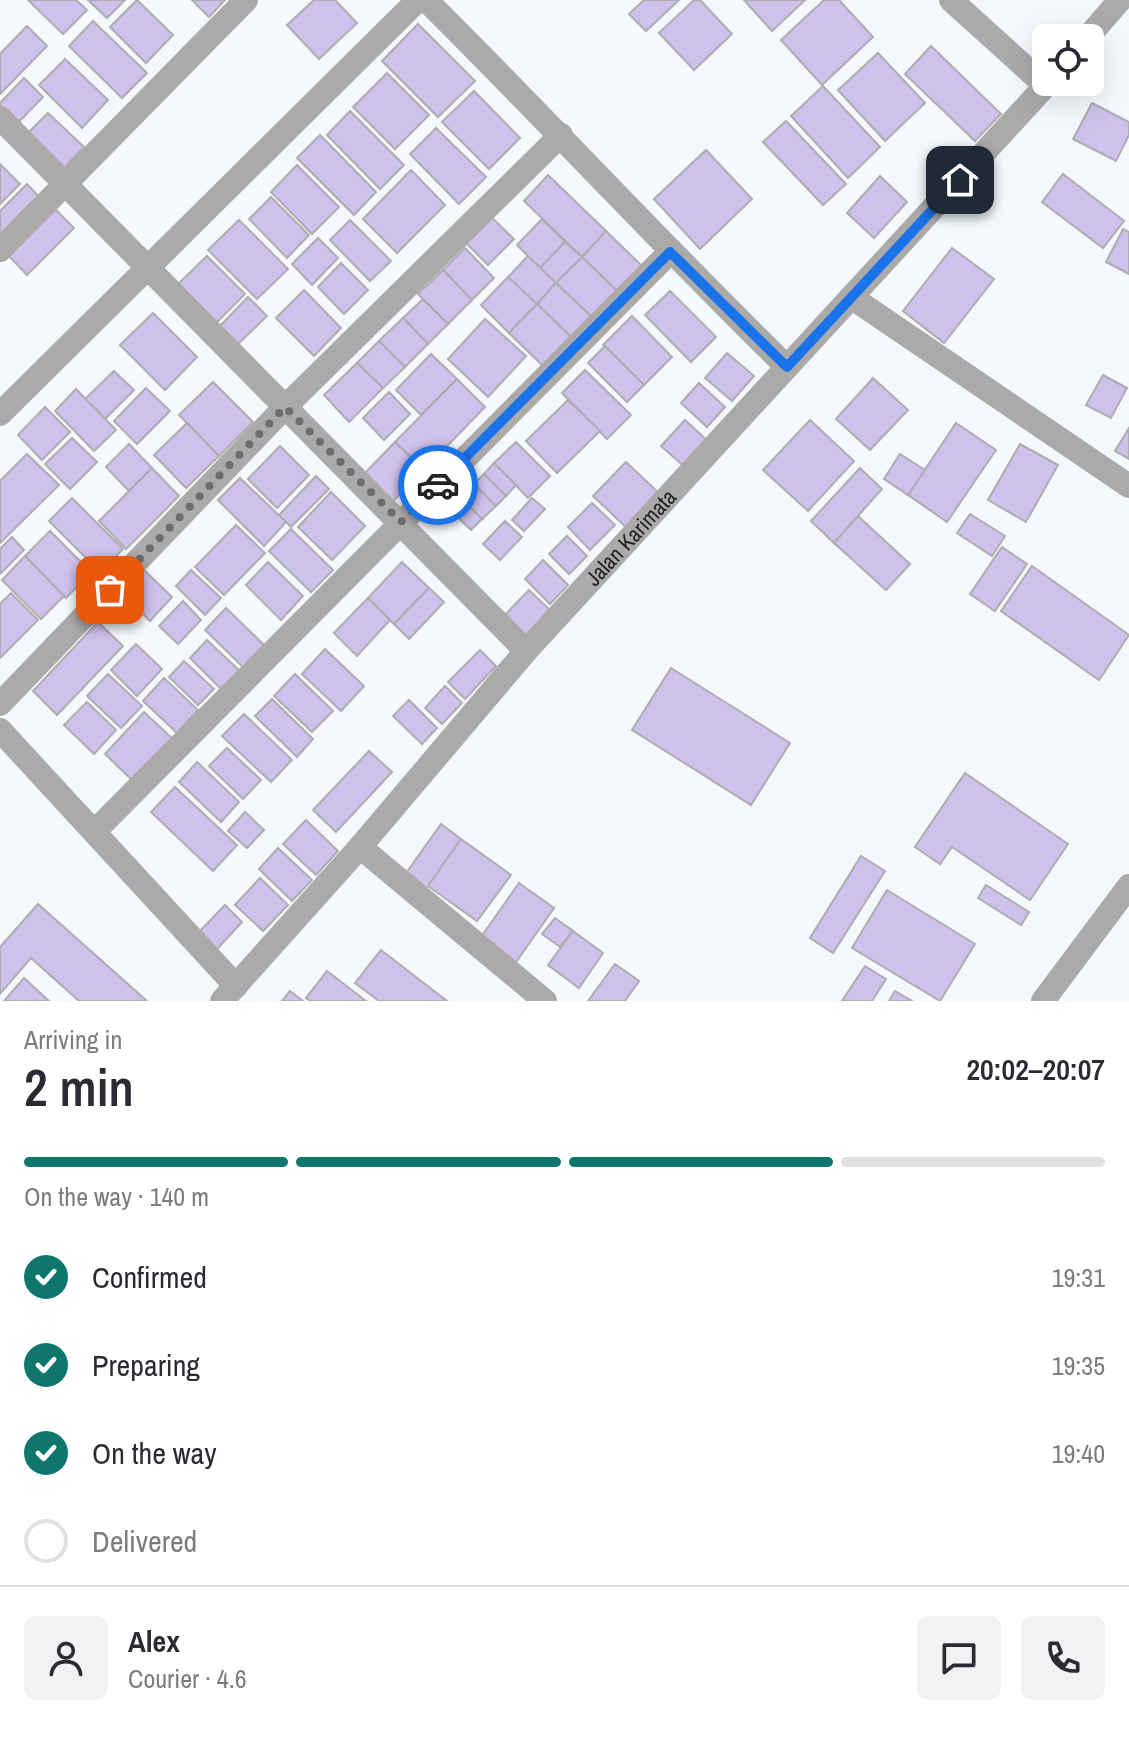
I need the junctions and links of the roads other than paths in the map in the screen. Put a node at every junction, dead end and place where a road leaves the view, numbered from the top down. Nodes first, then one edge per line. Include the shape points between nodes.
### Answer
1 (246, 0) edge
2 (418, 0) edge
3 (426, 0) edge
4 (951, 0) edge
5 (1120, 0) edge
6 (1099, 24) edge
7 (1032, 70) edge
8 (1037, 96) edge
9 (0, 118) edge
10 (561, 135) junction
11 (65, 183) junction
12 (0, 250) edge
13 (670, 252) junction
14 (147, 265) junction
15 (851, 297) junction
16 (787, 367) junction
17 (285, 407) junction
18 (0, 414) edge
19 (1129, 486) edge
20 (401, 522) junction
21 (526, 651) junction
22 (0, 704) edge
23 (0, 730) edge
24 (95, 831) junction
25 (360, 847) junction
26 (1129, 886) edge
27 (229, 993) edge
28 (545, 1001) edge
29 (1043, 1001) edge

1 - 11 street
2 - 14 street
3 - 10 street
4 - 7 street
5 - 6 street
8 - 15 street, Jalan Karimata
9 - 11 street
10 - 13 street
10 - 17 street
11 - 12 street
11 - 14 street
13 - 16 street
13 - 20 street
14 - 17 street
14 - 18 street
15 - 16 street, Jalan Karimata
15 - 19 street
16 - 21 street, Jalan Karimata
17 - 20 street
17 - 22 street
20 - 21 street
20 - 24 street
21 - 25 street, Jalan Karimata
23 - 24 street
24 - 27 street
25 - 27 street, Jalan Karimata
25 - 28 street
26 - 29 street

